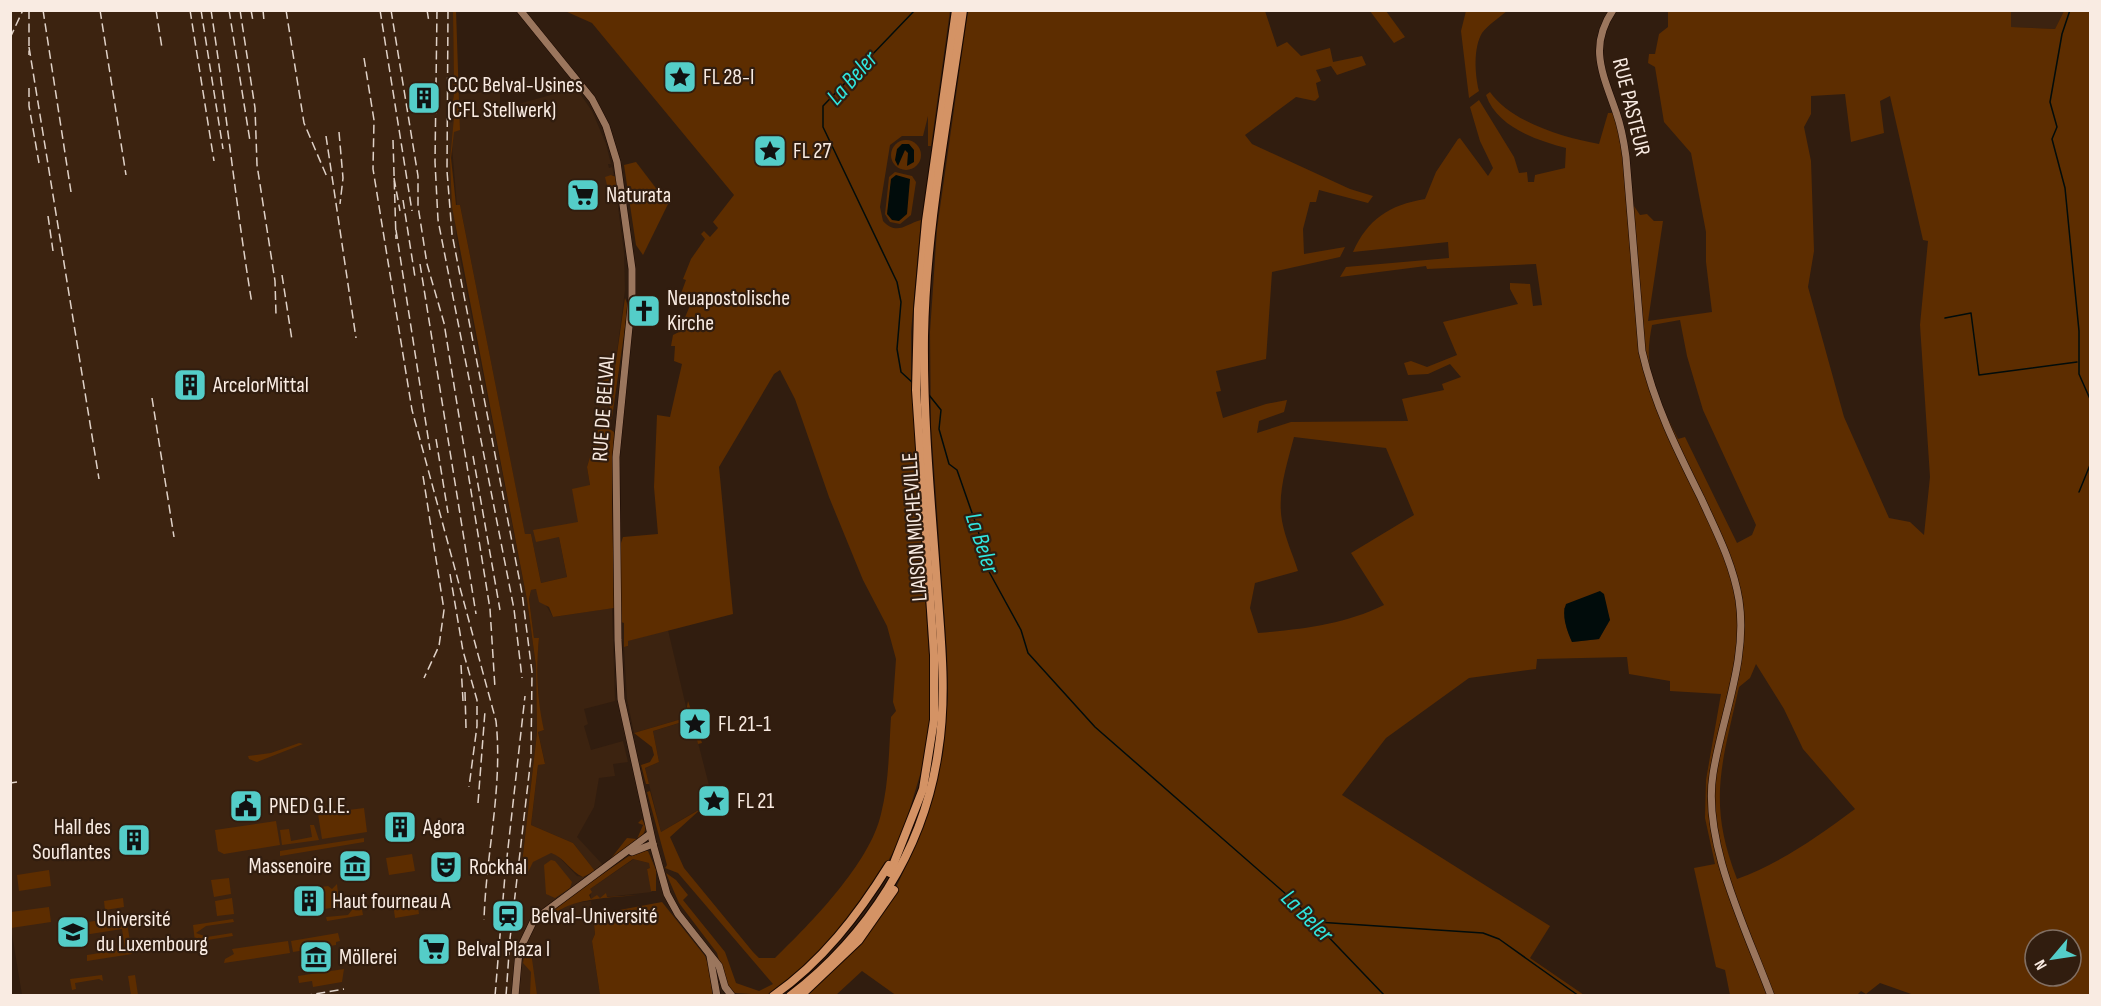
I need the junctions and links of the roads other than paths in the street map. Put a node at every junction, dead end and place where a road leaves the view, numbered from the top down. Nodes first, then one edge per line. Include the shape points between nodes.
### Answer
1 (520, 10) edge
2 (956, 10) edge
3 (963, 10) edge
4 (1613, 10) edge
5 (920, 389) junction
6 (650, 834) junction
7 (909, 841) junction
8 (652, 844) junction
9 (642, 848) junction
10 (625, 855) junction
11 (656, 858) junction
12 (709, 951) junction
13 (515, 996) edge
14 (717, 996) edge
15 (732, 996) edge
16 (773, 996) edge
17 (783, 996) edge
18 (790, 996) edge
19 (800, 996) edge
20 (1771, 996) edge

1 - 6 main road, RUE DE BELVAL via 592,99 606,126 618,170 632,277 616,457 619,676 625,724
2 - 5 highway, LIAISON MICHEVILLE via 925,232 918,309
3 - 5 highway, LIAISON MICHEVILLE via 932,227
4 - 20 main road, RUE PASTEUR via 1602,28 1599,60 1622,130 1635,252 1638,326 1647,376 1664,423 1724,546 1739,601 1738,659 1713,775 1713,817 1718,850
5 - 7 highway, LIAISON MICHEVILLE via 943,695 938,753 928,799
6 - 8 main road, RUE DE BELVAL
6 - 10 main road
7 - 16 highway via 840,934 810,966
7 - 17 highway, LIAISON MICHEVILLE via 862,918 819,966
7 - 18 highway, LIAISON MICHEVILLE via 879,903 821,970
7 - 19 highway via 894,889 867,929
8 - 9 main road
8 - 11 main road, RUE DE BELVAL
9 - 10 main road
9 - 11 main road via 650,850
10 - 13 main road via 534,920 519,951
11 - 12 main road, RUE DE BELVAL via 672,904
12 - 14 main road
12 - 15 main road, RUE DE BELVAL

